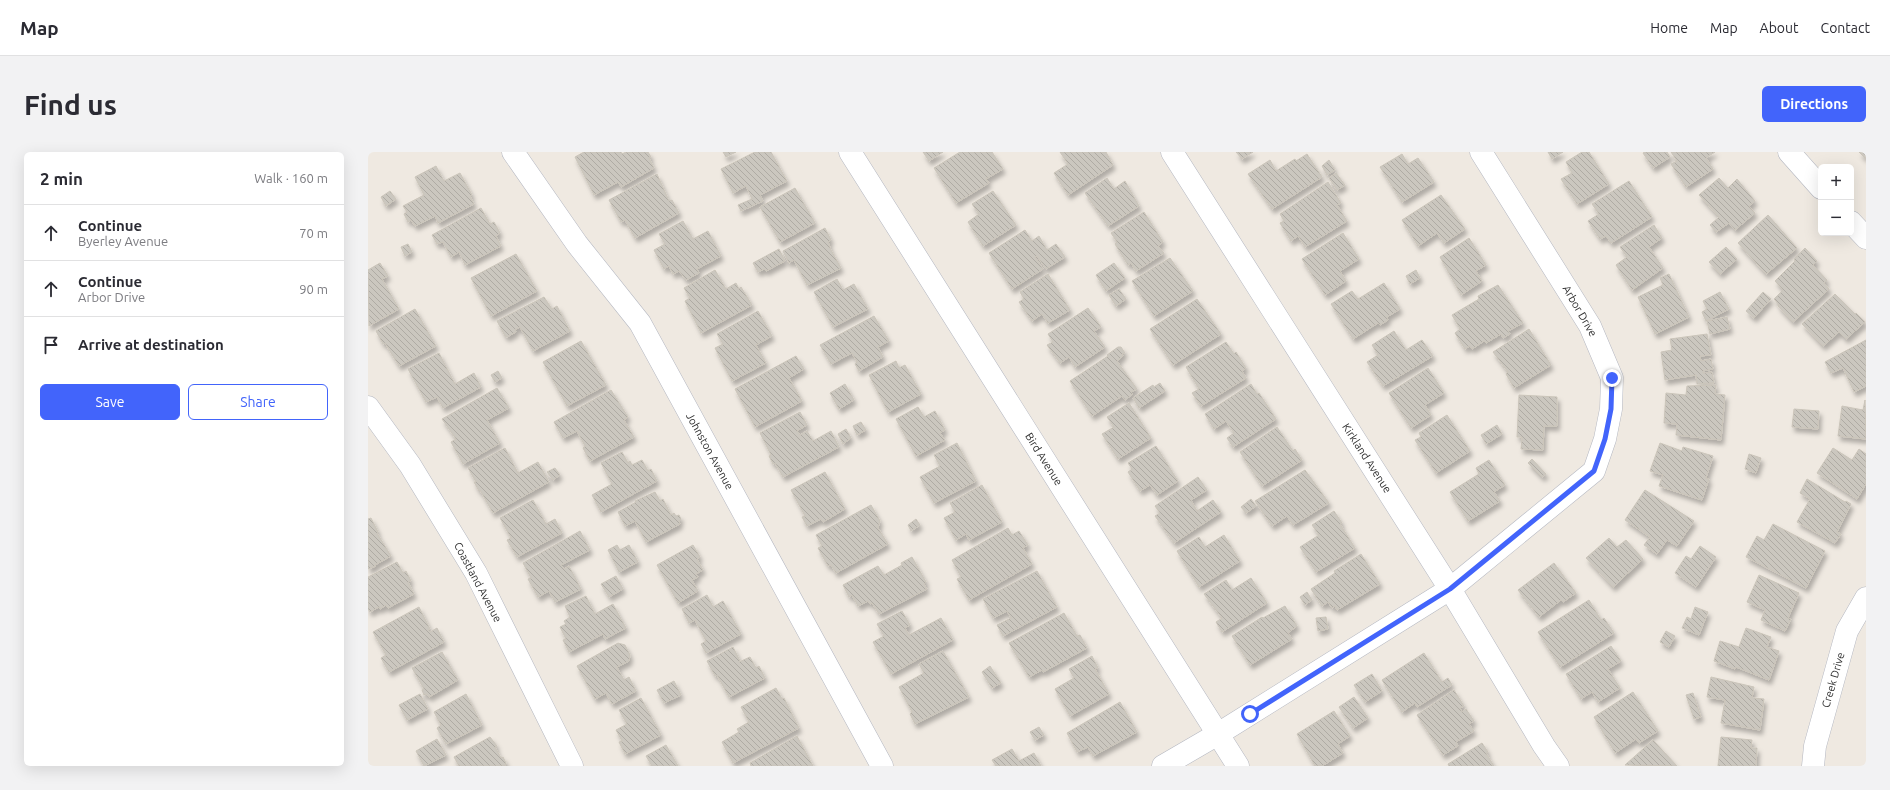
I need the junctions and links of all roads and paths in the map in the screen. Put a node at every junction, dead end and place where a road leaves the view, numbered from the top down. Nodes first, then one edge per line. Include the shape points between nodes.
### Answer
1 (512, 152) edge
2 (850, 152) edge
3 (1172, 152) edge
4 (1481, 152) edge
5 (1789, 152) edge
6 (1818, 185) edge
7 (1854, 225) edge
8 (1866, 238) edge
9 (368, 407) edge
10 (1450, 589) junction
11 (1866, 598) edge
12 (1218, 734) junction
13 (572, 766) edge
14 (882, 766) edge
15 (1163, 766) edge
16 (1238, 766) edge
17 (1558, 766) edge
18 (1813, 766) edge

1 - 14 street, Johnston Avenue via 577,244 640,323
2 - 12 street, Bird Avenue
3 - 10 street, Kirkland Avenue
4 - 10 street, Arbor Drive via 1590,326 1612,378 1611,409 1605,439 1594,471
5 - 6 street
7 - 8 street
9 - 13 street, Coastland Avenue via 410,465 476,573
10 - 12 street, Arbor Drive
10 - 17 street, Kirkland Avenue
11 - 18 street, Creek Drive via 1847,631 1814,746
12 - 15 street, Arbor Drive
12 - 16 street, Bird Avenue

